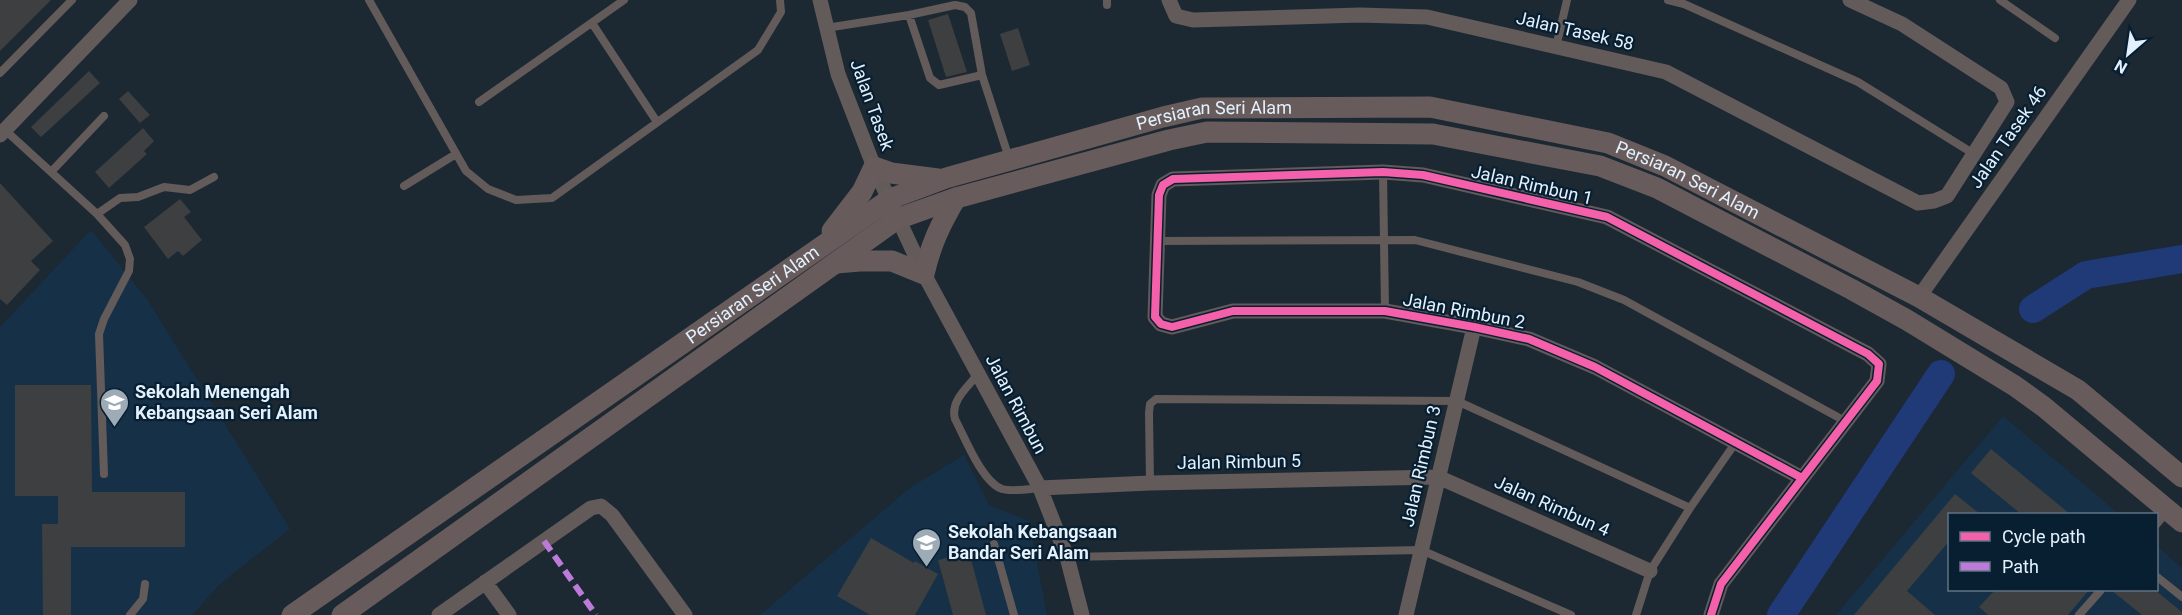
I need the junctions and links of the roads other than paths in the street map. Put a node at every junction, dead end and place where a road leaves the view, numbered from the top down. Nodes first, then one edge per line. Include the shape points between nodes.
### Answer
1 (72, 0) edge
2 (130, 0) edge
3 (369, 0) edge
4 (624, 0) edge
5 (780, 0) edge
6 (820, 0) edge
7 (1169, 0) edge
8 (1567, 0) edge
9 (1668, 0) edge
10 (1850, 0) edge
11 (2000, 0) edge
12 (2126, 1) edge
13 (909, 15) junction
14 (592, 23) junction
15 (826, 28) junction
16 (2055, 38) dead end
17 (1556, 47) junction
18 (0, 73) edge
19 (982, 75) junction
20 (478, 102) dead end
21 (104, 116) dead end
22 (657, 122) junction
23 (2, 133) edge
24 (456, 154) junction
25 (1974, 154) junction
26 (1009, 160) junction
27 (873, 167) junction
28 (51, 172) junction
29 (1383, 172) junction
30 (214, 177) dead end
31 (942, 179) junction
32 (404, 186) dead end
33 (956, 198) junction
34 (893, 209) junction
35 (97, 214) junction
36 (1157, 241) junction
37 (1384, 241) junction
38 (812, 254) junction
39 (835, 263) junction
40 (924, 274) junction
41 (1851, 290) junction
42 (1919, 297) junction
43 (1385, 311) junction
44 (1474, 327) junction
45 (1958, 351) junction
46 (978, 374) junction
47 (1457, 401) junction
48 (1845, 421) junction
49 (1736, 442) junction
50 (104, 474) dead end
51 (1438, 477) junction
52 (1803, 477) junction
53 (2182, 477) edge
54 (1150, 483) junction
55 (1040, 488) junction
56 (1690, 508) junction
57 (2169, 519) edge
58 (994, 544) dead end
59 (1421, 550) junction
60 (1067, 557) junction
61 (1650, 571) junction
62 (2158, 577) edge
63 (485, 582) junction
64 (145, 584) dead end
65 (2100, 591) edge
66 (2182, 597) edge
67 (130, 615) edge
68 (292, 615) edge
69 (342, 615) edge
70 (439, 615) edge
71 (509, 615) edge
72 (685, 615) edge
73 (1014, 615) edge
74 (1082, 615) edge
75 (1406, 615) edge
76 (1571, 615) edge
77 (1635, 615) edge
78 (1711, 615) edge
79 (2079, 615) edge

1 - 18 lane
2 - 23 street
3 - 24 lane
4 - 14 lane
5 - 22 lane via 781,12 758,50
6 - 15 street, Jalan Tasek
7 - 17 street, Jalan Tasek 58 via 1176,16 1193,20 1427,17
8 - 17 lane
9 - 25 lane via 1858,82
10 - 25 street via 1902,24 2001,88 2007,102
11 - 16 lane
12 - 42 street, Jalan Tasek 46
13 - 15 lane
13 - 19 lane via 934,82 939,86
13 - 19 lane via 955,5 965,7 971,13
14 - 20 lane
14 - 22 lane
15 - 27 street, Jalan Tasek via 838,74
17 - 25 street, Jalan Tasek 58 via 1666,72 1918,203 1947,196
19 - 26 lane
21 - 28 lane
22 - 24 lane via 552,198 516,200 488,189 466,171
23 - 28 lane
24 - 32 lane
26 - 31 main road, Persiaran Seri Alam
26 - 42 main road, Persiaran Seri Alam via 1202,108 1430,107 1608,143 1665,166
27 - 31 main road
27 - 34 street, Jalan Tasek
27 - 38 main road via 850,210
28 - 35 lane
29 - 36 street, Jalan Rimbun 1 via 1173,179 1163,185 1159,195
29 - 37 lane
29 - 48 street, Jalan Rimbun 1 via 1424,175 1607,218 1868,354 1879,364 1877,381
30 - 35 lane via 190,190 164,187 120,198
31 - 34 main road, Persiaran Seri Alam
33 - 34 main road, Persiaran Seri Alam
33 - 40 main road via 938,229
33 - 41 main road, Persiaran Seri Alam via 1207,132 1433,134 1600,166 1657,188
34 - 38 main road, Persiaran Seri Alam
34 - 39 main road, Persiaran Seri Alam
34 - 40 street, Jalan Rimbun
35 - 50 lane via 125,245 130,259 129,271 99,334
36 - 37 lane
36 - 43 street, Jalan Rimbun 2 via 1155,317 1161,324 1172,327 1233,311
37 - 43 lane
37 - 48 lane via 1415,240 1578,282 1624,300
38 - 68 main road, Persiaran Seri Alam
39 - 40 main road via 892,261
39 - 69 main road, Persiaran Seri Alam
40 - 46 street, Jalan Rimbun
41 - 42 main road via 1900,304
41 - 45 main road, Persiaran Seri Alam
42 - 45 main road via 1931,324
42 - 53 main road, Persiaran Seri Alam via 2078,390
43 - 44 street, Jalan Rimbun 2
44 - 47 street, Jalan Rimbun 3
44 - 49 street, Jalan Rimbun 2 via 1529,339 1595,367
45 - 57 main road, Persiaran Seri Alam via 2044,407
46 - 55 street, Jalan Rimbun
46 - 55 lane via 955,402 953,411 981,468 991,482 1005,490
47 - 51 street, Jalan Rimbun 3
47 - 54 lane via 1156,399 1150,404 1149,413
47 - 56 lane
48 - 52 street
49 - 52 street, Jalan Rimbun 2
49 - 56 lane
51 - 54 street, Jalan Rimbun 5
51 - 59 street, Jalan Rimbun 3
51 - 61 street, Jalan Rimbun 4
52 - 78 street via 1720,584
54 - 55 street, Jalan Rimbun 5
55 - 60 street, Jalan Rimbun
56 - 61 lane
58 - 73 lane
59 - 60 lane
59 - 75 street, Jalan Rimbun 3
59 - 76 lane
60 - 74 street, Jalan Rimbun
61 - 77 lane
62 - 66 lane
63 - 70 street
63 - 71 street
63 - 72 street via 591,508 601,506 612,515
64 - 67 lane via 143,599
65 - 79 lane

